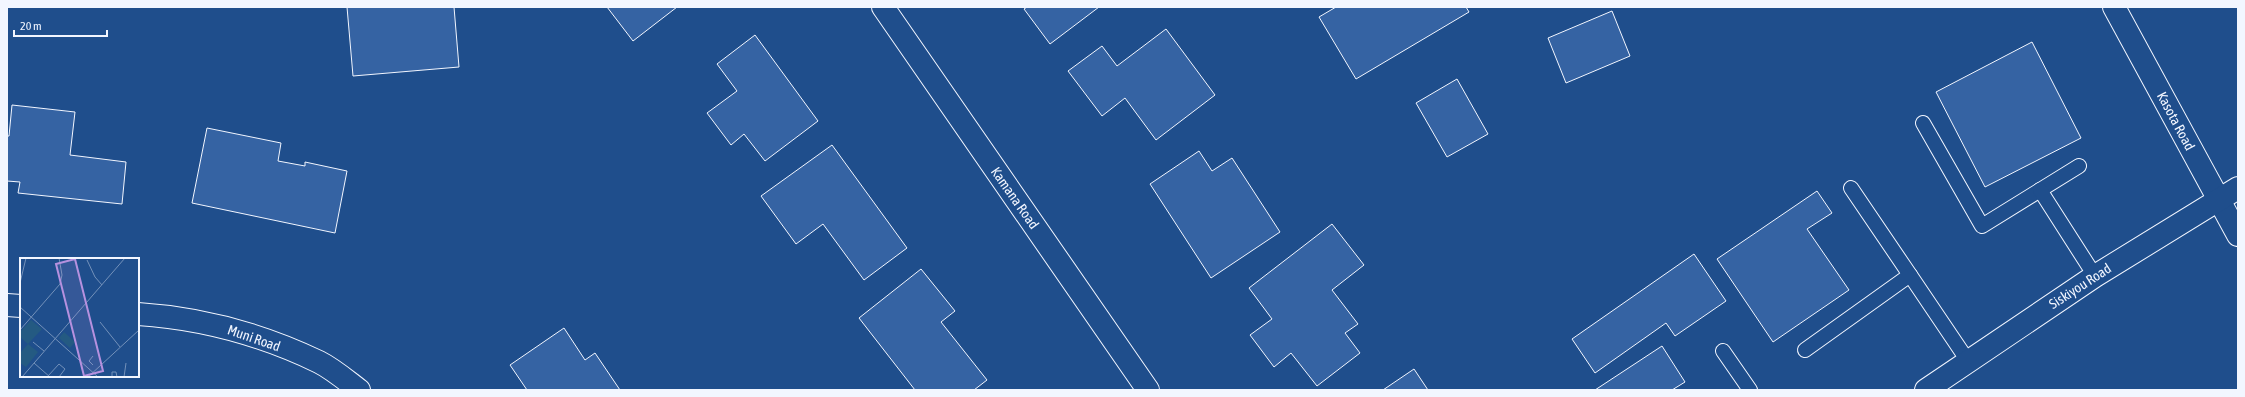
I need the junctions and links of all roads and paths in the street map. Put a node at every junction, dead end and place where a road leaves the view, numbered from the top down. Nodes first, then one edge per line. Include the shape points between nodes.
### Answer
1 (882, 7) edge
2 (2114, 7) edge
3 (1923, 123) dead end
4 (2079, 166) dead end
5 (1851, 188) dead end
6 (2238, 188) edge
7 (2040, 190) junction
8 (2218, 199) junction
9 (2238, 236) edge
10 (1910, 275) junction
11 (2095, 276) junction
12 (7, 305) edge
13 (20, 306) edge
14 (139, 314) edge
15 (1804, 350) dead end
16 (1723, 352) dead end
17 (1968, 361) junction
18 (359, 390) edge
19 (1148, 390) edge
20 (1750, 390) edge
21 (1926, 390) edge

1 - 19 street, Kamana Road
2 - 8 street, Kasota Road
3 - 7 lane via 1982,226
4 - 7 lane
5 - 10 lane
6 - 8 street, Siskiyou Road
7 - 11 lane
8 - 9 street, Kasota Road
8 - 11 street, Siskiyou Road
10 - 15 lane
10 - 17 lane
11 - 17 street, Siskiyou Road
12 - 13 street
14 - 18 street, Muni Road via 236,330 320,363
16 - 20 lane
17 - 21 street, Siskiyou Road

